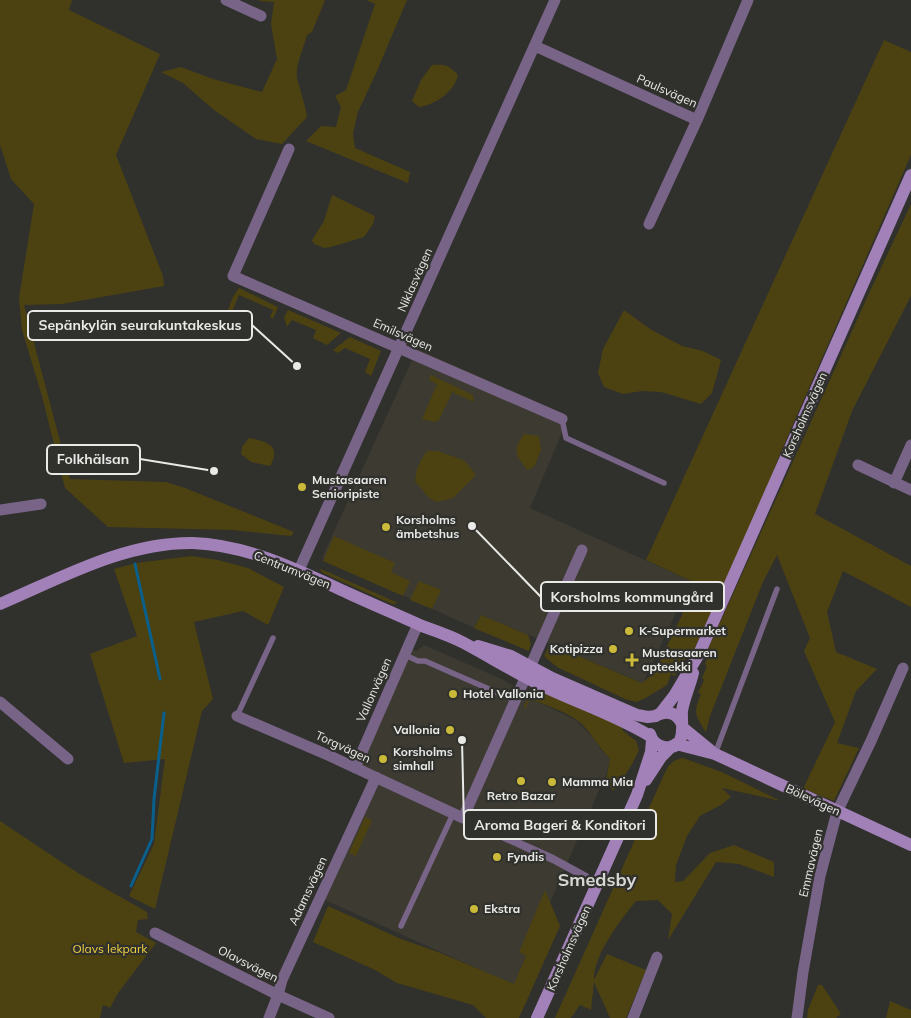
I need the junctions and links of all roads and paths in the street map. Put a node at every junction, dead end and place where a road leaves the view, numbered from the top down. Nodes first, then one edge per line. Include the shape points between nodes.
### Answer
1 (226, 0) edge
2 (555, 0) edge
3 (748, 0) edge
4 (261, 16) dead end
5 (535, 46) junction
6 (697, 120) junction
7 (289, 149) dead end
8 (911, 176) edge
9 (649, 224) dead end
10 (399, 348) junction
11 (562, 419) joint
12 (911, 445) edge
13 (858, 465) dead end
14 (664, 483) dead end
15 (894, 483) junction
16 (911, 490) edge
17 (41, 504) dead end
18 (0, 510) edge
19 (582, 550) dead end
20 (299, 570) junction
21 (777, 589) dead end
22 (0, 604) edge
23 (418, 624) junction
24 (273, 638) dead end
25 (699, 654) junction
26 (405, 655) junction
27 (531, 667) junction
28 (903, 668) dead end
29 (516, 701) junction
30 (0, 702) edge
31 (658, 715) junction
32 (237, 716) joint
33 (683, 726) junction
34 (651, 738) junction
35 (674, 745) junction
36 (715, 754) junction
37 (68, 759) dead end
38 (355, 768) junction
39 (376, 777) junction
40 (637, 795) junction
41 (837, 812) junction
42 (458, 816) junction
43 (480, 826) dead end
44 (911, 846) edge
45 (586, 877) dead end
46 (401, 926) dead end
47 (155, 933) dead end
48 (658, 958) dead end
49 (278, 995) junction
50 (269, 1018) edge
51 (328, 1018) edge
52 (537, 1018) edge
53 (633, 1018) edge
54 (797, 1018) edge

1 - 4 street
2 - 5 street, Niklasvägen
3 - 6 street, Paulsvägen
5 - 6 street, Paulsvägen
5 - 10 street, Niklasvägen
6 - 9 street
7 - 10 street, Emilsvägen via 233,276
8 - 25 main road, Korsholmsvägen
10 - 11 street, Emilsvägen
10 - 20 street, Niklasvägen
11 - 14 lane via 566,438
12 - 15 street
13 - 15 street
15 - 16 street
17 - 18 street
19 - 27 street
20 - 22 main road, Centrumvägen via 222,546 192,543 161,546 111,557
20 - 23 main road, Centrumvägen
21 - 36 lane
23 - 26 street, Vallonvägen
23 - 27 main road, Centrumvägen
24 - 32 lane
25 - 31 main road, Korsholmsvägen via 674,696
25 - 33 main road, Korsholmsvägen via 682,712
26 - 29 lane
26 - 38 street, Vallonvägen
27 - 29 street
27 - 31 main road, Centrumvägen via 638,715
27 - 34 main road, Centrumvägen
28 - 41 street, Emmavägen
29 - 42 street
30 - 37 street
31 - 33 main road via 665,712 673,714
31 - 34 main road via 649,727
32 - 38 street, Torgvägen
33 - 35 main road via 682,737
33 - 36 main road, Bölevägen
34 - 35 main road via 663,747
34 - 40 main road, Korsholmsvägen via 651,752
35 - 36 main road, Bölevägen
35 - 40 main road, Korsholmsvägen via 661,757
36 - 41 main road, Bölevägen
38 - 39 street, Torgvägen
39 - 42 street, Torgvägen
39 - 49 street, Adamsvägen via 282,980
40 - 52 main road, Korsholmsvägen
41 - 44 main road, Bölevägen
41 - 54 street, Emmavägen via 820,876
42 - 46 lane
43 - 45 street
47 - 49 street, Olavsvägen
48 - 53 street
49 - 50 street, Adamsvägen
49 - 51 street, Olavsvägen

